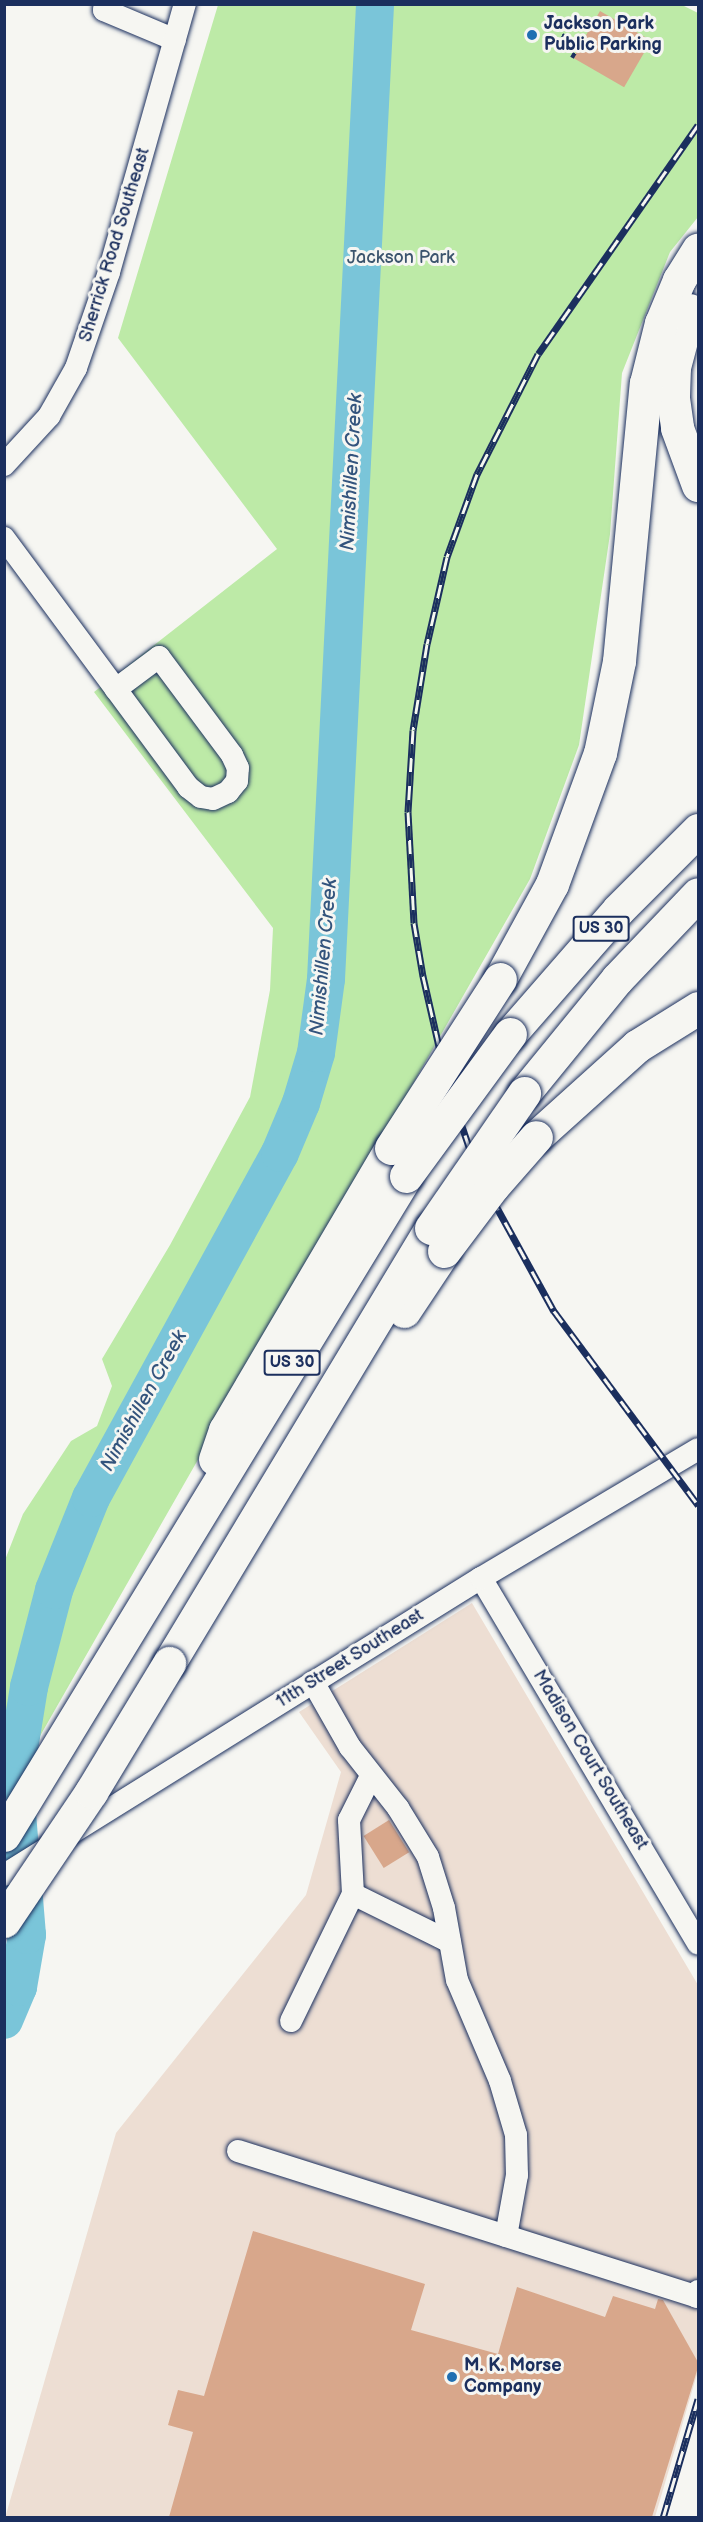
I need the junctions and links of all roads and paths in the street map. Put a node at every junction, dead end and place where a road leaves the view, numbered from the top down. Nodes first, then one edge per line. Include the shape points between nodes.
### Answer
1 (105, 4) edge
2 (185, 4) edge
3 (562, 35) dead end
4 (175, 40) junction
5 (572, 58) dead end
6 (699, 249) edge
7 (699, 290) edge
8 (4, 465) edge
9 (699, 485) edge
10 (4, 538) edge
11 (116, 688) junction
12 (699, 830) edge
13 (699, 894) edge
14 (699, 1008) edge
15 (399, 1162) junction
16 (438, 1239) junction
17 (699, 1449) edge
18 (481, 1578) junction
19 (313, 1682) junction
20 (371, 1776) junction
21 (4, 1835) edge
22 (4, 1875) edge
23 (353, 1894) junction
24 (4, 1921) edge
25 (450, 1942) junction
26 (699, 1943) edge
27 (291, 2021) dead end
28 (238, 2151) dead end
29 (506, 2236) junction
30 (699, 2291) edge

1 - 4 street via 104,10
2 - 4 street, Sherrick Road Southeast
3 - 5 path via 580,44
4 - 8 street, Sherrick Road Southeast via 109,272 76,368 49,416
6 - 15 highway, bridge via 679,280 661,323 648,373 620,651 600,753 570,841 500,980
7 - 9 highway via 680,336 673,398 682,448
10 - 11 street
11 - 11 street via 159,657 232,755 238,768 237,781 228,792 213,799 201,797 188,787
12 - 15 highway, US 30, bridge via 618,910
13 - 16 highway, US 30, bridge via 617,978 524,1094
14 - 16 highway, bridge via 637,1046 536,1137
15 - 21 highway, US 30 via 128,1639
16 - 24 highway, US 30, bridge via 216,1585 91,1792
17 - 18 street, 11th Street Southeast
18 - 19 street, 11th Street Southeast
18 - 26 street, Madison Court Southeast
19 - 20 street
19 - 22 street, 11th Street Southeast, bridge
20 - 23 street via 349,1820
20 - 25 street via 398,1808 428,1857
23 - 25 street
23 - 27 street
25 - 29 street via 457,1980 500,2081 516,2135 518,2175
28 - 29 street
29 - 30 street via 696,2297

